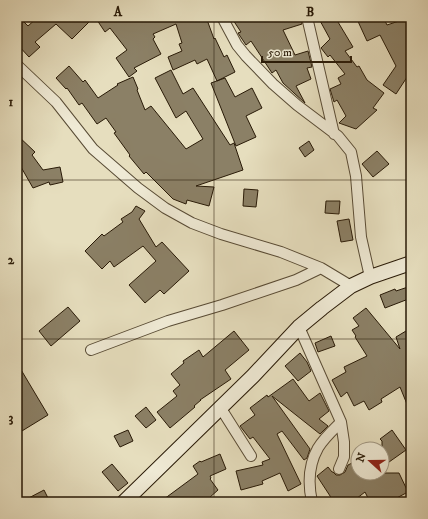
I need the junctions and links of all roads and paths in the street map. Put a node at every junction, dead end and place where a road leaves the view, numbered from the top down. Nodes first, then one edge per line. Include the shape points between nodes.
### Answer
1 (222, 17) edge
2 (307, 17) edge
3 (17, 65) edge
4 (334, 134) junction
5 (411, 263) edge
6 (321, 268) junction
7 (370, 277) junction
8 (351, 286) junction
9 (299, 327) junction
10 (91, 350) dead end
11 (220, 407) junction
12 (341, 422) junction
13 (251, 456) dead end
14 (339, 469) dead end
15 (124, 502) edge
16 (312, 502) edge

1 - 4 street via 246,56 273,84
2 - 4 street
3 - 6 street via 56,102 93,149 165,208 192,223
4 - 7 street via 351,152 356,176 361,237
5 - 7 main road
6 - 8 street
6 - 10 street via 296,280 168,321
7 - 8 main road
8 - 9 main road
9 - 11 main road
9 - 12 street
11 - 13 street
11 - 15 main road
12 - 14 street via 344,457
12 - 16 street via 318,448 312,461 309,481

